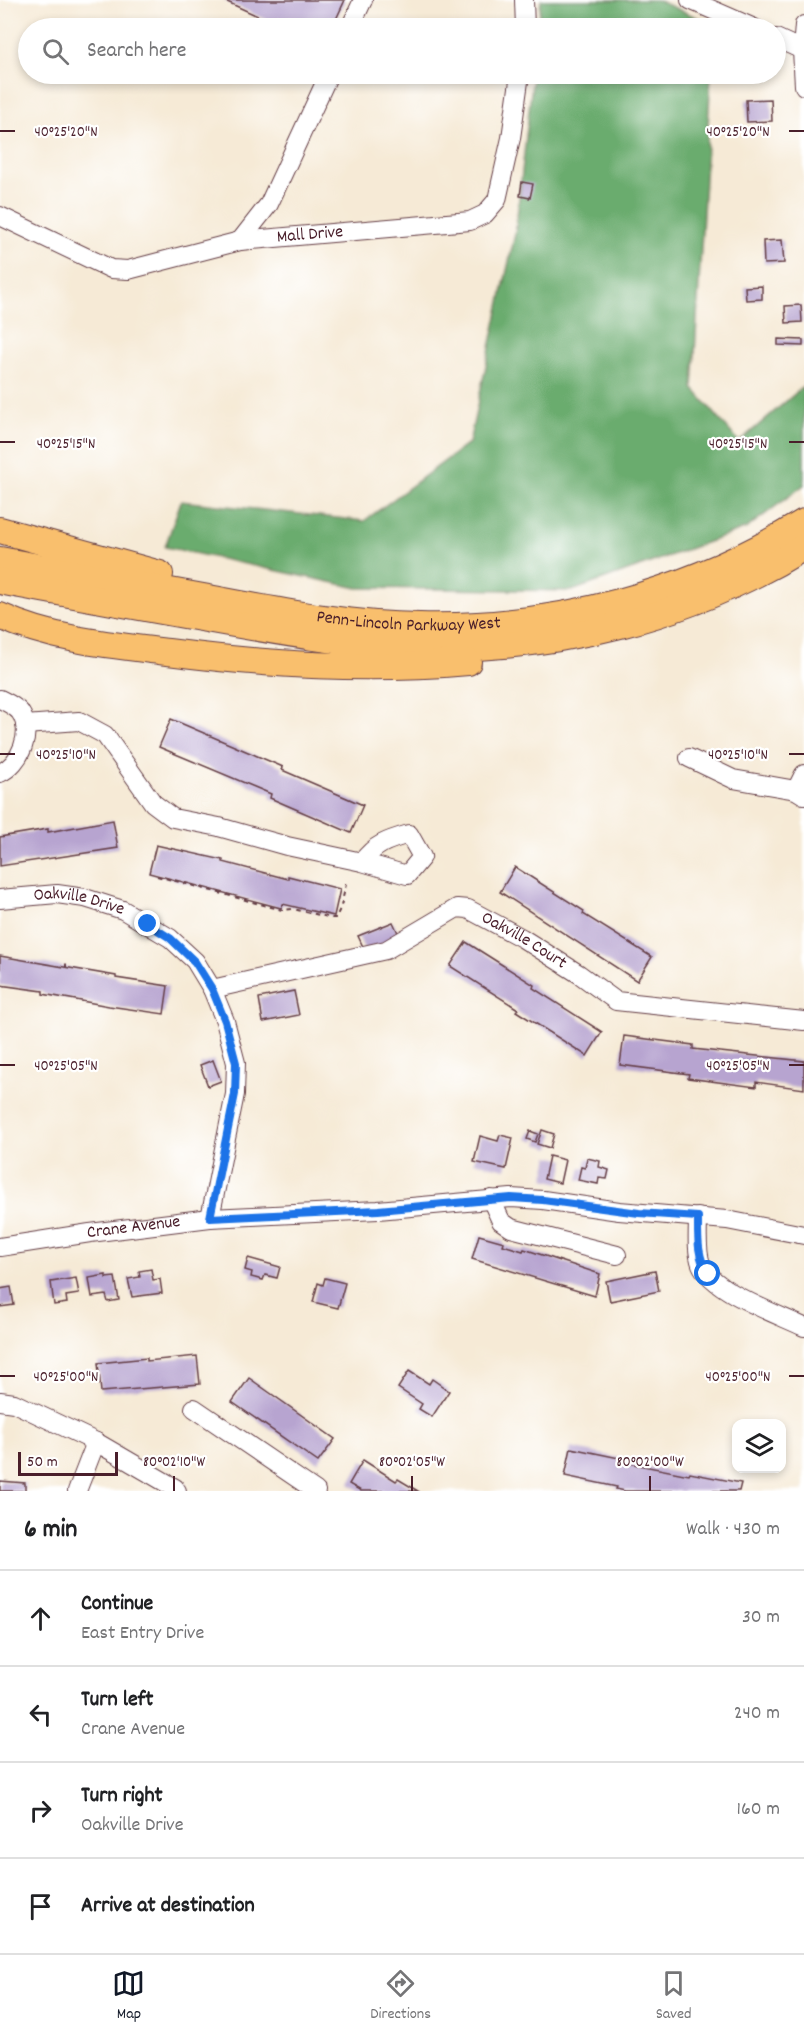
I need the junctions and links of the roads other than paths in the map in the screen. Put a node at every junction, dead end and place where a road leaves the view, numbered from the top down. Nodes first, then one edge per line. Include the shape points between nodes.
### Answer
1 (363, 0) edge
2 (524, 0) edge
3 (690, 0) edge
4 (355, 18) edge
5 (525, 18) edge
6 (731, 18) edge
7 (804, 25) edge
8 (786, 43) edge
9 (802, 50) junction
10 (324, 84) edge
11 (519, 84) edge
12 (804, 86) edge
13 (0, 216) edge
14 (240, 241) junction
15 (804, 522) edge
16 (0, 530) edge
17 (804, 547) edge
18 (0, 560) edge
19 (0, 581) edge
20 (0, 616) edge
21 (314, 617) junction
22 (636, 620) junction
23 (0, 699) edge
24 (25, 724) junction
25 (689, 758) dead end
26 (0, 773) edge
27 (801, 786) edge
28 (362, 862) dead end
29 (0, 899) edge
30 (184, 973) dead end
31 (208, 983) junction
32 (804, 1021) edge
33 (491, 1199) junction
34 (698, 1217) junction
35 (210, 1218) junction
36 (804, 1235) edge
37 (0, 1247) edge
38 (617, 1255) dead end
39 (804, 1327) edge
40 (0, 1401) edge
41 (194, 1408) dead end
42 (96, 1442) junction
43 (81, 1490) edge
44 (177, 1491) edge
45 (316, 1491) edge

1 - 4 street
2 - 5 street
3 - 6 street
7 - 9 street
8 - 9 street
9 - 12 street
10 - 14 street via 269,204
11 - 14 street, Mall Drive via 497,201 478,219
13 - 14 street, Mall Drive via 119,270
15 - 21 highway, Penn-Lincoln Parkway West via 756,550 691,579 565,615 492,624 420,626
16 - 21 highway
17 - 22 highway, Penn-Lincoln Parkway West via 710,594
18 - 21 highway, Penn-Lincoln Parkway West
19 - 22 highway, Penn-Lincoln Parkway West via 301,636 401,646 457,647 531,641
20 - 22 highway via 40,631 100,644 252,662 361,668 437,665 506,656
23 - 24 street via 20,712
24 - 26 street via 18,759
24 - 28 street via 79,721 105,735 130,779 174,818
25 - 27 street via 733,779
29 - 31 street, Oakville Drive via 57,894 123,910 170,938 195,962
30 - 31 street
31 - 32 street, Oakville Court via 386,950 457,908 468,909 522,938 616,1001
31 - 35 street, Oakville Drive via 225,1021 236,1063 235,1094
33 - 34 street, Crane Avenue via 543,1200
33 - 35 street, Crane Avenue via 378,1210
33 - 38 street via 501,1221 511,1228
34 - 36 street, Crane Avenue
34 - 39 street via 701,1263 717,1284
35 - 37 street, Crane Avenue
40 - 42 street via 14,1403
41 - 45 street
42 - 43 street
42 - 44 street

